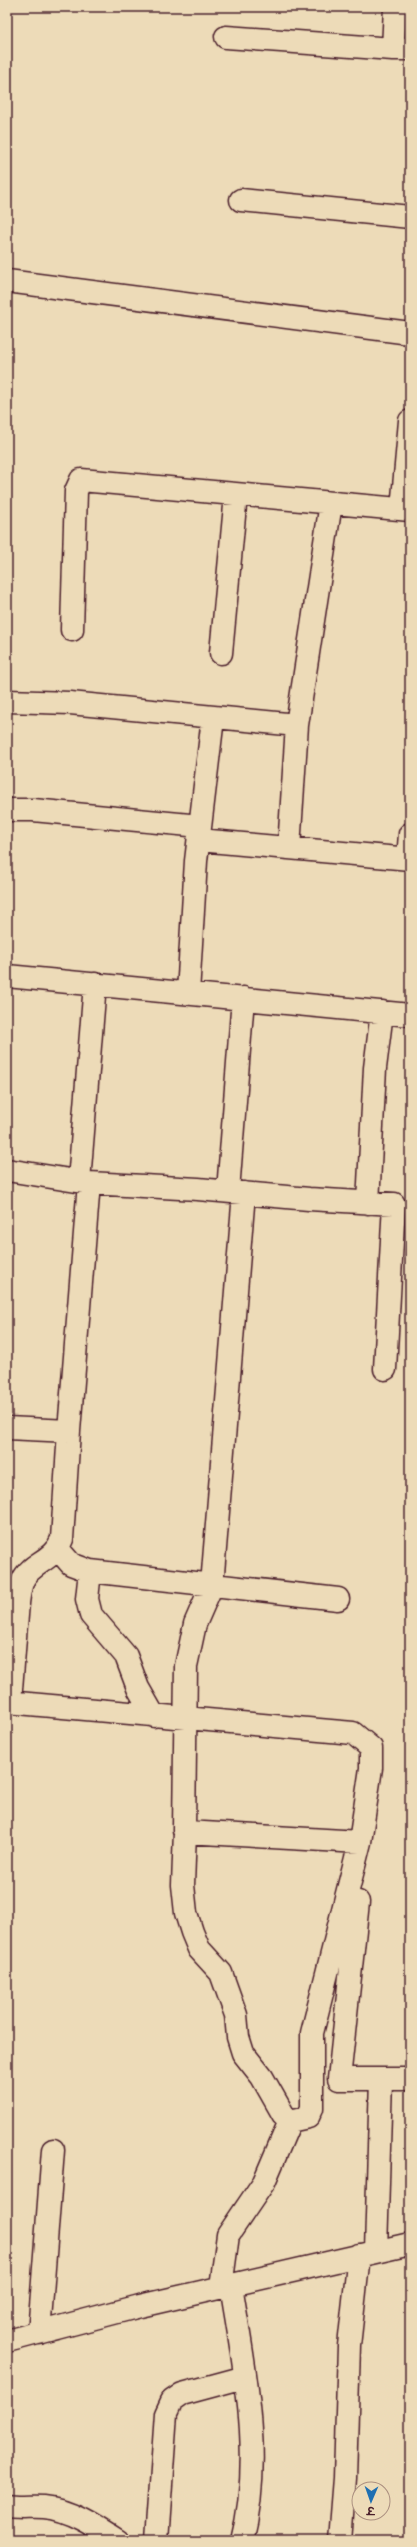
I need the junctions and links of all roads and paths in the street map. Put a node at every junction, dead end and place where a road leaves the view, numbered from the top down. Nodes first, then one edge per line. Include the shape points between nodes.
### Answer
1 (395, 7) edge
2 (226, 37) dead end
3 (401, 49) edge
4 (241, 200) dead end
5 (410, 217) edge
6 (7, 281) edge
7 (410, 333) edge
8 (410, 421) edge
9 (236, 495) junction
10 (331, 503) junction
11 (406, 509) edge
12 (72, 630) dead end
13 (221, 653) dead end
14 (7, 701) edge
15 (213, 718) junction
16 (297, 725) junction
17 (7, 810) edge
18 (200, 833) junction
19 (410, 834) edge
20 (289, 848) junction
21 (409, 859) edge
22 (7, 976) edge
23 (95, 984) junction
24 (188, 992) junction
25 (243, 998) junction
26 (382, 1012) junction
27 (410, 1015) edge
28 (7, 1170) edge
29 (84, 1182) junction
30 (236, 1192) junction
31 (368, 1203) junction
32 (402, 1205) edge
33 (385, 1369) dead end
34 (7, 1428) edge
35 (69, 1431) junction
36 (58, 1549) junction
37 (90, 1571) junction
38 (212, 1585) junction
39 (338, 1598) dead end
40 (9, 1702) edge
41 (154, 1716) junction
42 (186, 1719) junction
43 (185, 1832) junction
44 (360, 1842) junction
45 (352, 1878) junction
46 (410, 2079) edge
47 (381, 2080) junction
48 (290, 2121) junction
49 (53, 2150) dead end
50 (410, 2244) edge
51 (368, 2253) junction
52 (226, 2286) junction
53 (39, 2333) junction
54 (7, 2341) edge
55 (245, 2377) junction
56 (7, 2506) edge
57 (117, 2540) edge
58 (157, 2540) edge
59 (242, 2540) edge
60 (340, 2540) edge

1 - 3 street
2 - 3 street
4 - 5 street
6 - 7 street
8 - 11 street
9 - 10 street
9 - 12 street via 81,480 76,491
9 - 13 street
10 - 11 street
10 - 16 street
14 - 15 street via 70,703
15 - 16 street
15 - 18 street
16 - 20 street
17 - 18 street via 33,810
18 - 20 street
18 - 24 street
19 - 21 street
20 - 21 street
22 - 23 street
23 - 24 street
23 - 29 street
24 - 25 street
25 - 26 street
25 - 30 street
26 - 27 street
26 - 31 street
28 - 29 street
29 - 30 street
29 - 35 street
30 - 31 street
30 - 38 street
31 - 32 street
32 - 33 street
34 - 35 street
35 - 36 street via 62,1539
36 - 37 street via 71,1564
36 - 40 street via 45,1562 32,1568 24,1579 19,1596
37 - 38 street
37 - 41 street via 87,1599 91,1615 126,1656 138,1688
38 - 39 street
38 - 42 street via 189,1645 186,1666
40 - 41 street
41 - 42 street
42 - 43 street
42 - 44 street via 352,1733 358,1737 371,1748 372,1768
43 - 44 street
43 - 48 street via 183,1885 186,1913 192,1932 200,1950 220,1973 236,2016 243,2053
44 - 45 street
45 - 47 street via 358,1898 339,2079
45 - 48 street via 312,2034 312,2108 308,2117
46 - 47 street
47 - 51 street
48 - 52 street via 264,2182 228,2235
49 - 53 street
50 - 51 street
51 - 52 street
51 - 60 street via 349,2346 345,2478
52 - 53 street
52 - 55 street
53 - 54 street
55 - 58 street via 195,2390 172,2401 166,2414
55 - 59 street via 252,2437 248,2516
56 - 57 street via 46,2507 60,2511 91,2523

